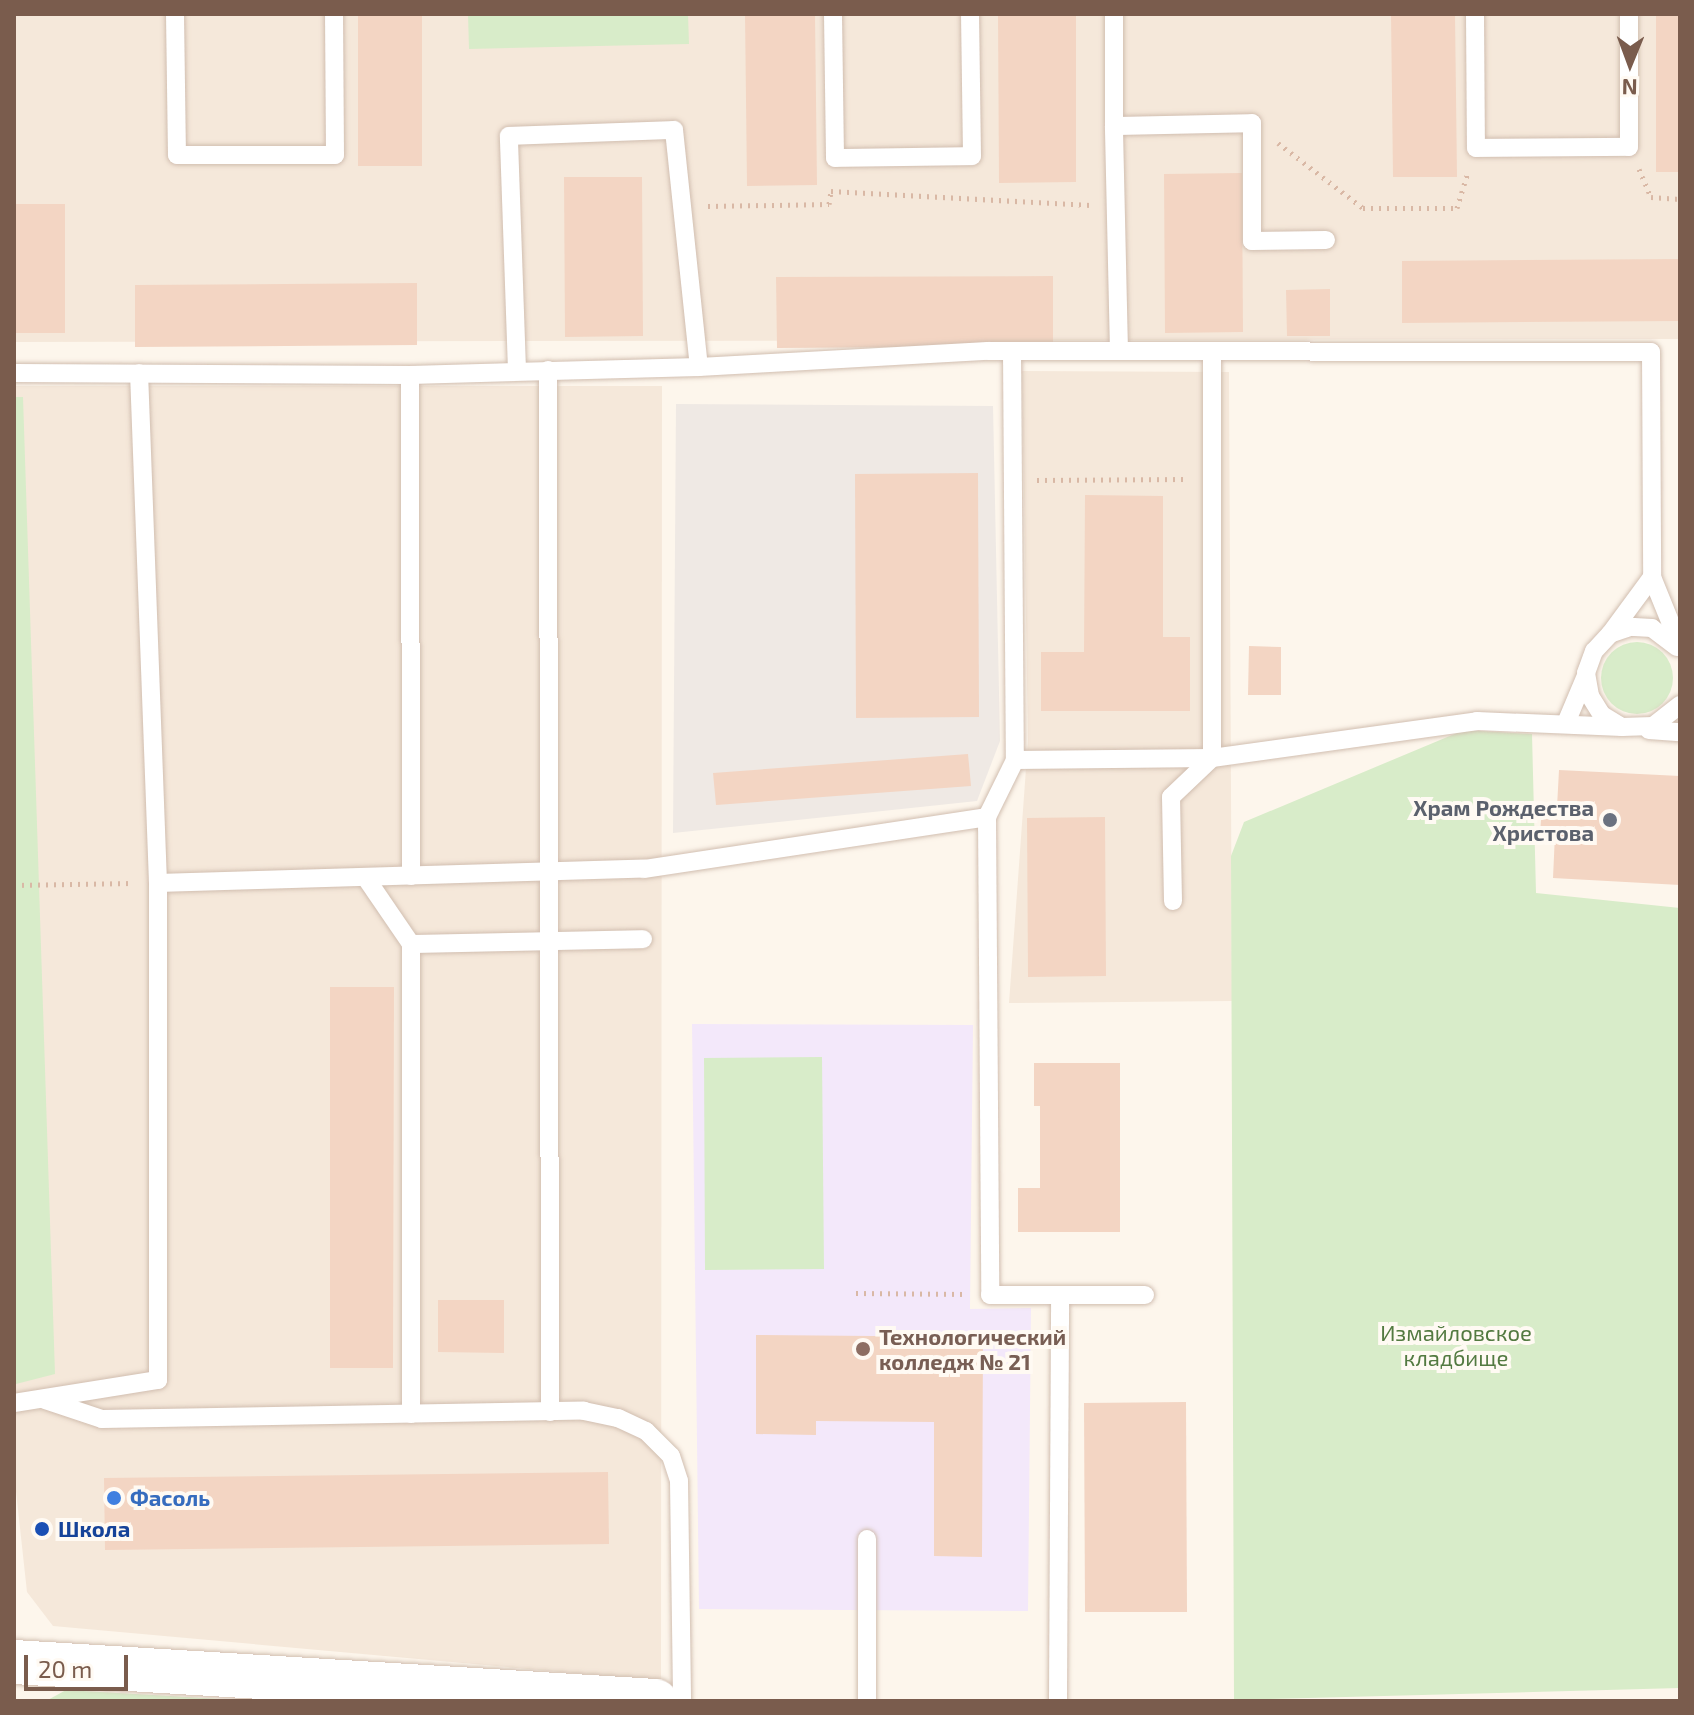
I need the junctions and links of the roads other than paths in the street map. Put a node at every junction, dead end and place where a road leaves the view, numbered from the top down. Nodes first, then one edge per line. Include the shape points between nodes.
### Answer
1 (175, 14) edge
2 (334, 14) edge
3 (833, 14) edge
4 (970, 14) edge
5 (1114, 14) edge
6 (1475, 14) edge
7 (1629, 14) edge
8 (1114, 126) junction
9 (1326, 240) dead end
10 (1012, 351) junction
11 (1119, 351) junction
12 (1212, 352) junction
13 (699, 367) junction
14 (517, 370) junction
15 (548, 370) junction
16 (14, 373) edge
17 (139, 373) junction
18 (410, 375) junction
19 (1652, 577) junction
20 (1610, 634) junction
21 (1680, 648) edge
22 (1586, 673) junction
23 (1680, 705) edge
24 (1566, 723) junction
25 (1630, 728) junction
26 (1680, 732) edge
27 (1212, 758) junction
28 (1015, 760) junction
29 (987, 817) junction
30 (549, 871) junction
31 (411, 876) junction
32 (366, 878) junction
33 (158, 883) junction
34 (1173, 901) dead end
35 (643, 939) dead end
36 (549, 940) junction
37 (411, 944) junction
38 (1060, 1295) junction
39 (1145, 1295) dead end
40 (42, 1399) junction
41 (14, 1403) edge
42 (550, 1412) junction
43 (411, 1414) junction
44 (867, 1539) dead end
45 (14, 1662) edge
46 (656, 1701) edge
47 (682, 1701) edge
48 (867, 1701) edge
49 (1058, 1701) edge

1 - 2 lane via 177,155 335,155
3 - 4 lane via 835,158 972,156
5 - 8 lane
6 - 7 lane via 1476,148 1629,147
8 - 9 lane via 1252,123 1252,241
8 - 11 lane
10 - 11 lane
10 - 13 lane
10 - 28 lane
11 - 12 lane
12 - 19 lane via 1651,352
12 - 27 lane
13 - 14 lane via 674,130 509,136
13 - 15 lane
14 - 15 lane
14 - 18 lane
15 - 30 lane
16 - 17 lane
17 - 18 lane
17 - 33 lane
18 - 31 lane
19 - 20 lane
19 - 21 lane
20 - 21 lane via 1630,627 1652,628
20 - 22 lane via 1594,651
22 - 24 lane
22 - 25 lane via 1590,696 1602,715
23 - 25 lane via 1667,719
24 - 25 lane
24 - 27 lane via 1477,721
25 - 26 lane
27 - 28 lane
27 - 34 lane via 1171,797
28 - 29 lane
29 - 30 lane via 644,869
29 - 38 lane via 990,1295
30 - 31 lane
30 - 36 lane
31 - 32 lane
32 - 33 lane
32 - 37 lane
33 - 40 lane via 158,1380
35 - 36 lane
36 - 37 lane
36 - 42 lane
37 - 43 lane
38 - 39 lane
38 - 49 lane
40 - 41 lane
40 - 43 lane via 102,1419
42 - 43 lane
42 - 47 lane via 618,1418 646,1431 671,1456 679,1481
44 - 48 lane
45 - 46 main road

